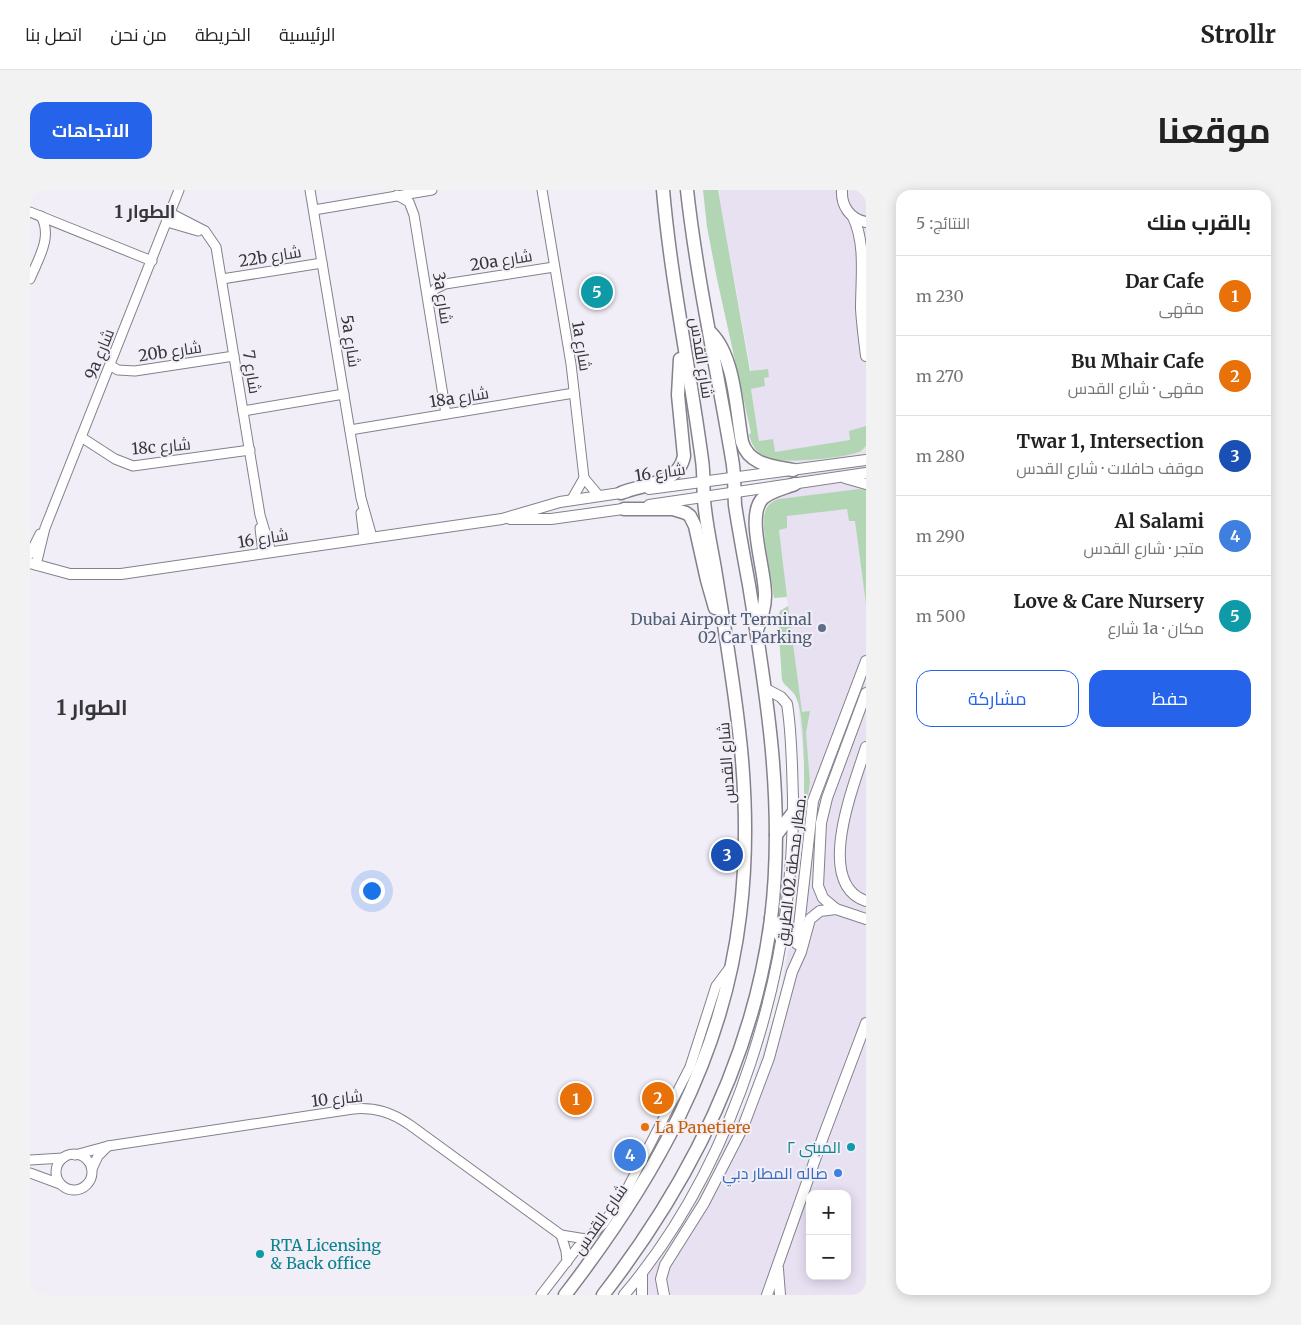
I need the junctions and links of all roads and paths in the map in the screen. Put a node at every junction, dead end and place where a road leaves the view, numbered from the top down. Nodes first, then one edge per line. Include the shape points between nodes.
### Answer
1 (179, 190) edge
2 (310, 190) edge
3 (432, 190) edge
4 (542, 190) edge
5 (663, 190) edge
6 (687, 190) edge
7 (842, 190) edge
8 (397, 195) junction
9 (314, 210) junction
10 (30, 212) edge
11 (41, 216) junction
12 (853, 217) junction
13 (169, 218) junction
14 (866, 222) edge
15 (152, 261) junction
16 (322, 263) junction
17 (554, 267) junction
18 (30, 279) edge
19 (222, 279) junction
20 (428, 298) junction
21 (710, 331) junction
22 (682, 339) junction
23 (234, 356) junction
24 (866, 356) edge
25 (111, 366) junction
26 (574, 393) junction
27 (344, 394) junction
28 (243, 411) junction
29 (446, 414) junction
30 (350, 430) junction
31 (81, 438) junction
32 (250, 450) junction
33 (866, 452) edge
34 (866, 460) edge
35 (854, 461) junction
36 (793, 470) junction
37 (866, 473) edge
38 (842, 477) junction
39 (584, 478) junction
40 (734, 478) junction
41 (703, 482) junction
42 (795, 484) junction
43 (866, 484) edge
44 (735, 492) junction
45 (621, 493) junction
46 (599, 496) junction
47 (704, 496) junction
48 (572, 500) junction
49 (624, 509) junction
50 (502, 519) junction
51 (45, 528) junction
52 (368, 538) junction
53 (267, 552) junction
54 (30, 554) edge
55 (33, 564) edge
56 (724, 626) junction
57 (756, 632) junction
58 (866, 661) edge
59 (766, 689) junction
60 (866, 692) edge
61 (866, 747) edge
62 (793, 813) junction
63 (776, 835) junction
64 (866, 901) edge
65 (836, 909) junction
66 (771, 918) junction
67 (866, 919) edge
68 (781, 937) junction
69 (731, 966) junction
70 (792, 972) junction
71 (866, 1024) edge
72 (108, 1146) junction
73 (75, 1154) junction
74 (63, 1158) junction
75 (30, 1160) edge
76 (92, 1170) junction
77 (30, 1173) edge
78 (60, 1184) junction
79 (561, 1235) junction
80 (586, 1239) junction
81 (566, 1262) junction
82 (777, 1266) junction
83 (642, 1274) junction
84 (541, 1295) edge
85 (565, 1295) edge
86 (603, 1295) edge
87 (624, 1295) edge
88 (642, 1295) edge
89 (664, 1295) edge
90 (767, 1295) edge
91 (780, 1295) edge

1 - 13 street, 9a شارع
2 - 9 street, 5a شارع
3 - 8 street
4 - 17 street, 1a شارع
5 - 22 main road, شارع القدس
6 - 21 main road, شارع القدس
7 - 12 street via 845,207
8 - 9 street
8 - 20 street, 3a شارع via 409,202 412,208
9 - 16 street, 5a شارع
10 - 11 street
11 - 15 street
11 - 18 street via 46,230 45,240
12 - 14 street
12 - 24 street via 863,243 862,323
13 - 15 street, 9a شارع
13 - 19 street, شارع 7 via 198,226 210,236 218,255
15 - 25 street, 9a شارع
16 - 19 street, 22b شارع
16 - 27 street, 5a شارع
17 - 20 street, 20a شارع via 446,284 435,289
17 - 26 street, 1a شارع
19 - 23 street, شارع 7
20 - 29 street, 3a شارع
21 - 36 main road via 728,360 746,452 761,463
21 - 40 main road, شارع القدس
22 - 41 main road, شارع القدس
22 - 45 main road via 678,395 684,451 681,466 667,478
23 - 25 street, 20b شارع via 135,371
23 - 28 street, شارع 7
25 - 31 street, 9a شارع
26 - 29 street, 18a شارع
26 - 39 street, 1a شارع
27 - 28 street
27 - 30 street, 5a شارع
28 - 32 street, شارع 7
29 - 30 street, 18a شارع
30 - 52 street, 5a شارع
31 - 32 street, 18c شارع via 133,466
31 - 51 street, 9a شارع
32 - 53 street, شارع 7
33 - 35 street
34 - 35 street
35 - 36 street
36 - 40 street
37 - 38 street
38 - 42 street
38 - 43 street
39 - 46 street
39 - 48 street
40 - 41 street, شارع 16
40 - 44 main road, شارع القدس
41 - 45 street, شارع 16
41 - 47 main road, شارع القدس
42 - 44 street
42 - 57 main road via 763,498 756,510 755,527 765,595
44 - 47 street, شارع 16
44 - 57 main road, شارع القدس
45 - 46 street, شارع 16
46 - 48 street, شارع 16
47 - 49 street, شارع 16
47 - 56 main road, شارع القدس
48 - 50 street, شارع 16
49 - 50 street, شارع 16 via 551,518
49 - 56 main road via 673,509 690,516 709,591
50 - 52 street, شارع 16
51 - 54 street, 9a شارع
51 - 55 street, 9a شارع
52 - 53 street, شارع 16
53 - 55 street, شارع 16 via 104,576 70,574
56 - 69 main road, شارع القدس via 741,737 746,810 740,917
57 - 59 main road, شارع القدس
58 - 70 street, مطار محطة 02 الطريق. via 813,801 801,920
59 - 62 street via 787,704
59 - 63 main road, شارع القدس via 774,756
60 - 65 street, مطار محطة 02 الطريق. via 821,823 818,886 823,898
61 - 64 street via 844,821 840,857 846,886
62 - 63 main road
62 - 68 street via 790,875
63 - 66 main road, شارع القدس
65 - 67 street
65 - 70 street via 820,911 810,919
66 - 68 main road
66 - 86 main road, شارع القدس via 750,1018 714,1115 662,1211
68 - 83 street via 760,1032 733,1108 695,1188
69 - 80 street via 716,986 690,1067 641,1163 610,1214
69 - 85 main road, شارع القدس via 707,1050 672,1133 622,1219
70 - 89 street via 777,1032 751,1107 726,1164 665,1265 661,1278
71 - 82 street
72 - 73 street, شارع 10
72 - 76 street via 98,1156
72 - 79 street, شارع 10 via 365,1108 388,1112
73 - 74 street
73 - 76 street via 86,1159
74 - 75 street
74 - 78 street via 57,1168
76 - 78 street via 88,1184 80,1190 70,1190
77 - 78 street
79 - 80 street, شارع 10
79 - 81 street
80 - 81 street
81 - 84 street
82 - 90 street
82 - 91 street
83 - 87 street
83 - 88 street

